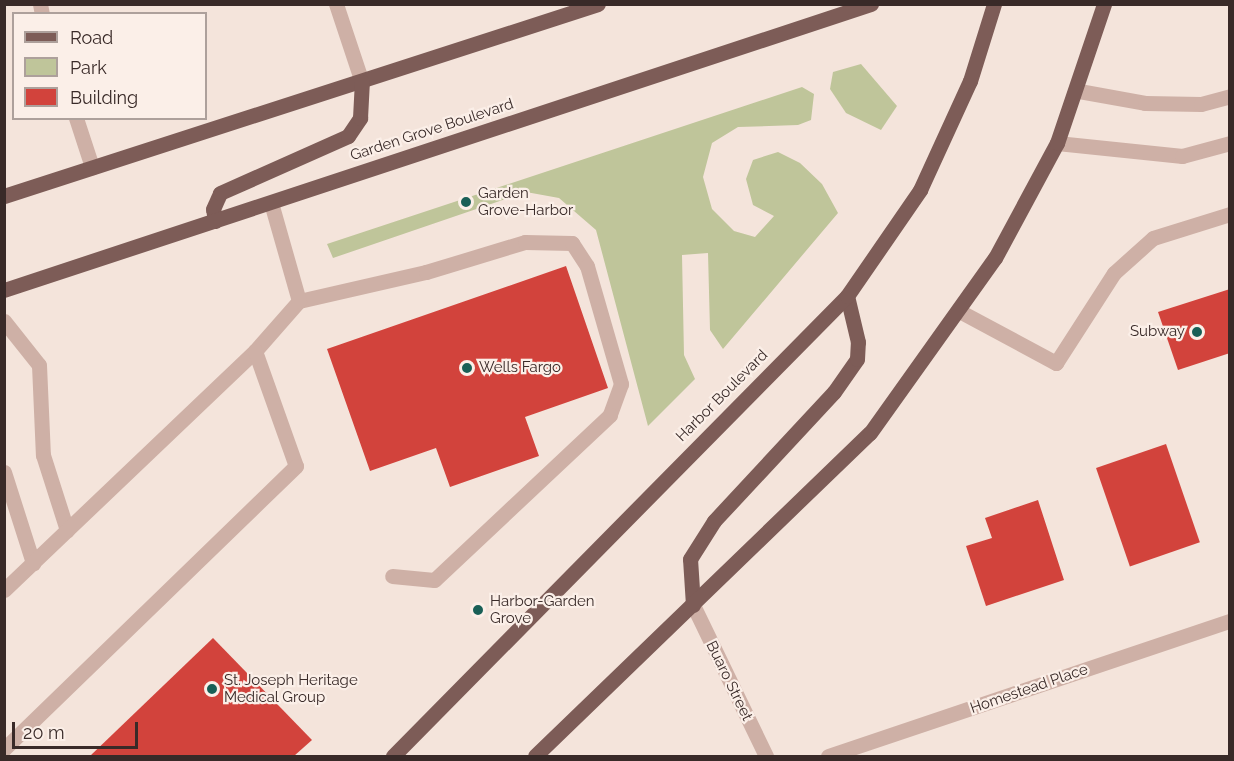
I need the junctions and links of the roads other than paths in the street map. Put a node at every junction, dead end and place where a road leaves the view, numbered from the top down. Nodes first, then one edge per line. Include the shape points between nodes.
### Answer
1 (336, 4) edge
2 (598, 4) edge
3 (871, 4) edge
4 (994, 4) edge
5 (1104, 4) edge
6 (362, 82) junction
7 (1078, 90) junction
8 (1230, 96) edge
9 (77, 120) edge
10 (1057, 143) junction
11 (1230, 143) edge
12 (92, 167) junction
13 (4, 196) edge
14 (271, 203) junction
15 (1230, 214) edge
16 (215, 221) junction
17 (4, 290) edge
18 (847, 296) junction
19 (299, 301) junction
20 (961, 312) junction
21 (4, 321) edge
22 (255, 351) junction
23 (4, 472) edge
24 (67, 530) junction
25 (33, 563) junction
26 (392, 576) dead end
27 (4, 590) edge
28 (693, 605) junction
29 (1230, 621) edge
30 (4, 749) edge
31 (393, 756) edge
32 (535, 756) edge
33 (766, 756) edge
34 (828, 756) edge

1 - 6 street
2 - 6 main road
3 - 14 main road, Garden Grove Boulevard
4 - 18 main road, Harbor Boulevard via 970,81 920,190
5 - 7 main road
6 - 12 main road
6 - 16 main road via 360,118 348,136 220,192 213,209
7 - 8 street via 1145,103 1201,104
7 - 10 main road
9 - 12 street
10 - 11 street via 1182,156
10 - 20 main road
12 - 13 main road
14 - 16 main road, Garden Grove Boulevard
14 - 19 street
15 - 20 street via 1153,238 1114,273 1056,363
16 - 17 main road, Garden Grove Boulevard
18 - 28 main road via 858,342 857,359 834,392 714,520 690,559
18 - 31 main road, Harbor Boulevard
19 - 22 street
19 - 26 street via 426,272 525,242 572,243 587,266 621,384 610,415 434,580
20 - 28 main road via 870,433
21 - 24 street via 39,365 43,455
22 - 24 street
22 - 30 street via 296,466
23 - 25 street
24 - 25 street
25 - 27 street
28 - 32 main road
28 - 33 street, Buaro Street
29 - 34 street, Homestead Place

